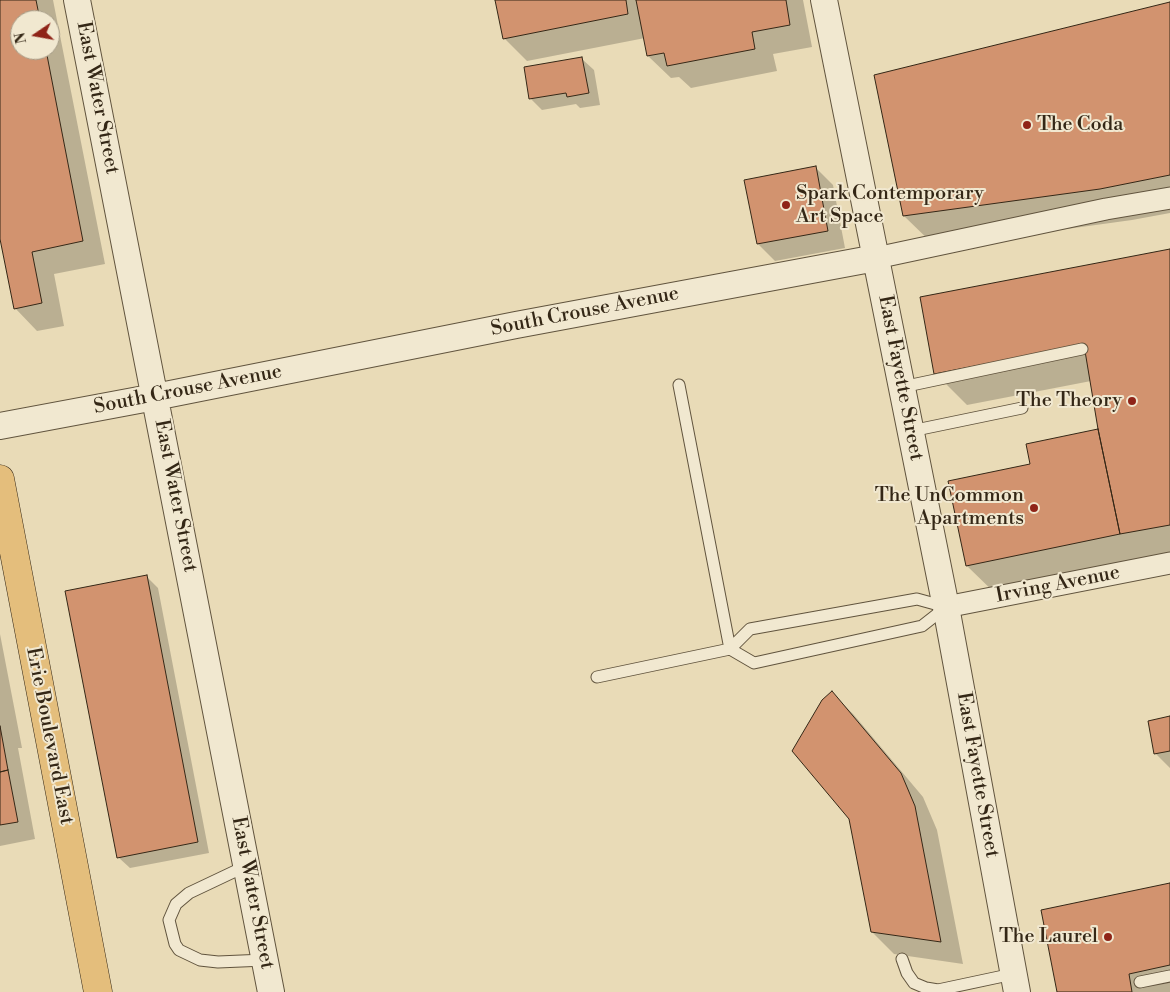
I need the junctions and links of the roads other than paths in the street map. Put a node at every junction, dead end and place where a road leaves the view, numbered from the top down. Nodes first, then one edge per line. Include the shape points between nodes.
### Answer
1 (77, 0) edge
2 (824, 0) edge
3 (1170, 198) edge
4 (876, 258) junction
5 (1082, 349) dead end
6 (679, 385) dead end
7 (902, 387) junction
8 (155, 397) junction
9 (1022, 408) dead end
10 (0, 426) edge
11 (911, 430) junction
12 (0, 480) edge
13 (1170, 563) edge
14 (946, 607) junction
15 (730, 649) junction
16 (597, 677) dead end
17 (246, 866) junction
18 (902, 959) dead end
19 (265, 960) junction
20 (1170, 976) edge
21 (1140, 982) dead end
22 (1015, 983) edge
23 (98, 992) edge
24 (271, 992) edge

1 - 8 street, East Water Street
2 - 4 street, East Fayette Street
3 - 4 street, South Crouse Avenue
4 - 7 street, East Fayette Street
4 - 8 street, South Crouse Avenue
5 - 7 lane
6 - 15 lane
7 - 11 street, East Fayette Street
8 - 10 street, South Crouse Avenue
8 - 17 street, East Water Street
9 - 11 lane
11 - 14 street, East Fayette Street
12 - 23 main road, Erie Boulevard East
13 - 14 street, Irving Avenue
14 - 15 lane via 918,599 750,629
14 - 15 lane via 922,626 754,663
14 - 22 street, East Fayette Street
15 - 16 lane
17 - 19 street, East Water Street
17 - 19 lane via 189,893 176,904 169,920 179,950 200,960
18 - 22 lane via 914,982 926,988 938,990
19 - 24 street, East Water Street
20 - 21 lane

